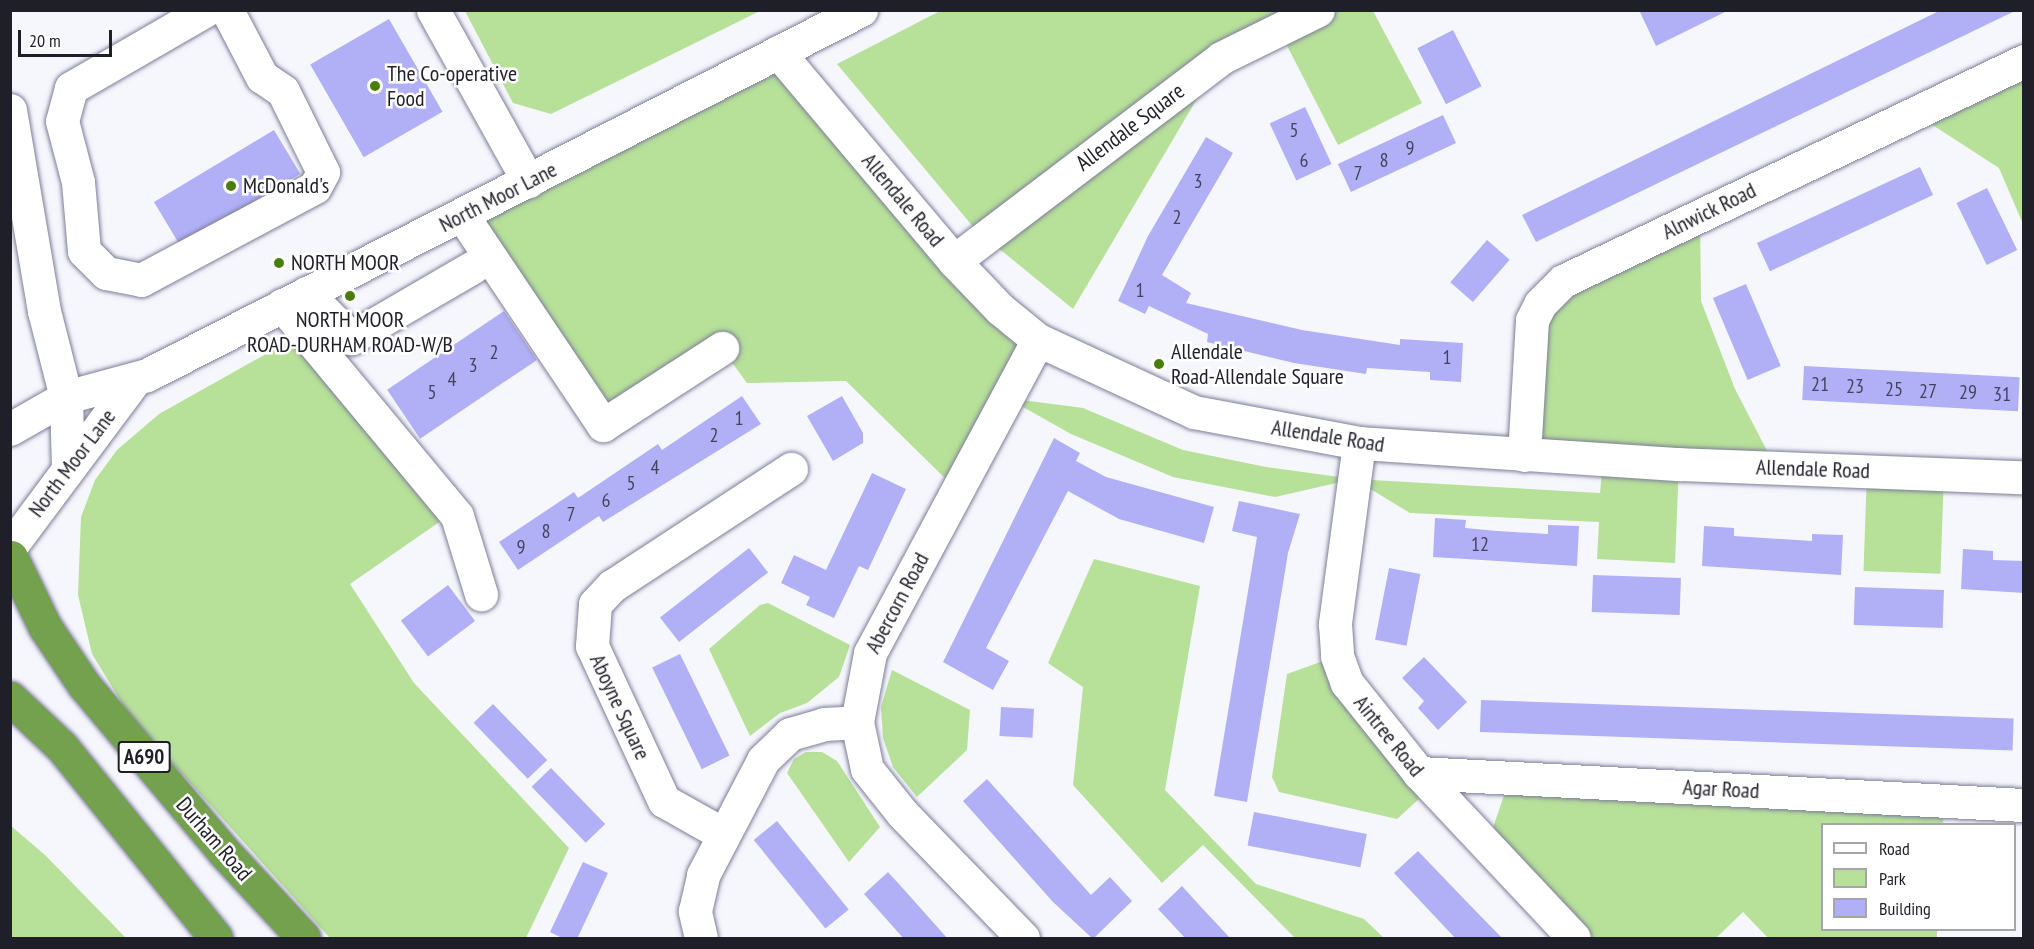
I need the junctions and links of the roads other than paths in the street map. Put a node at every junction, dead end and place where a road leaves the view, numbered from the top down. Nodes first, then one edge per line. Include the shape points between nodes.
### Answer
1 (206, 10) edge
2 (227, 10) edge
3 (433, 10) edge
4 (861, 10) edge
5 (1318, 10) edge
6 (778, 52) junction
7 (2024, 61) edge
8 (10, 110) edge
9 (528, 181) junction
10 (462, 215) junction
11 (954, 261) junction
12 (473, 267) dead end
13 (294, 299) junction
14 (1038, 340) junction
15 (722, 348) dead end
16 (134, 381) junction
17 (66, 397) junction
18 (10, 429) edge
19 (1359, 443) junction
20 (1524, 455) junction
21 (68, 468) junction
22 (791, 469) dead end
23 (2024, 477) edge
24 (10, 546) edge
25 (11, 558) edge
26 (481, 594) dead end
27 (10, 698) edge
28 (857, 722) junction
29 (1419, 773) junction
30 (2024, 805) edge
31 (721, 833) junction
32 (216, 939) edge
33 (304, 939) edge
34 (701, 939) edge
35 (1023, 939) edge
36 (1574, 939) edge

1 - 2 street via 71,88 62,121 78,182 84,251 106,273 141,280 315,187 323,172 310,145 283,135 263,104 267,80
3 - 9 street
4 - 6 street, North Moor Lane
5 - 11 street, Allendale Square via 1221,58
6 - 9 street, North Moor Lane
6 - 11 street, Allendale Road
7 - 20 street, Alnwick Road via 1563,281 1540,304 1532,320
8 - 17 street via 44,311
9 - 10 street, North Moor Lane
10 - 13 street, North Moor Lane
10 - 15 street via 603,425
11 - 14 street, Allendale Road
12 - 13 street via 351,338
13 - 16 street, North Moor Lane
13 - 26 street via 457,516
14 - 19 street, Allendale Road via 1194,412
14 - 28 street, Abercorn Road via 870,653
16 - 17 street, North Moor Lane
16 - 21 street, North Moor Lane
17 - 18 street, North Moor Lane
17 - 21 street
19 - 20 street, Allendale Road
19 - 29 street, Aintree Road via 1335,624 1337,656 1364,710
20 - 23 street, Allendale Road
21 - 24 street, North Moor Lane
22 - 31 street, Aboyne Square via 612,586 595,604 592,646 664,801
24 - 25 highway, Durham Road
25 - 33 highway, Durham Road / A690 via 45,627 84,686 224,852
27 - 32 highway, A690 via 62,747
28 - 31 street via 824,724 790,734 763,760
28 - 35 street, Abercorn Road via 867,769 902,813
29 - 30 street, Agar Road
29 - 36 street, Aintree Road
31 - 34 street via 703,875 695,911

